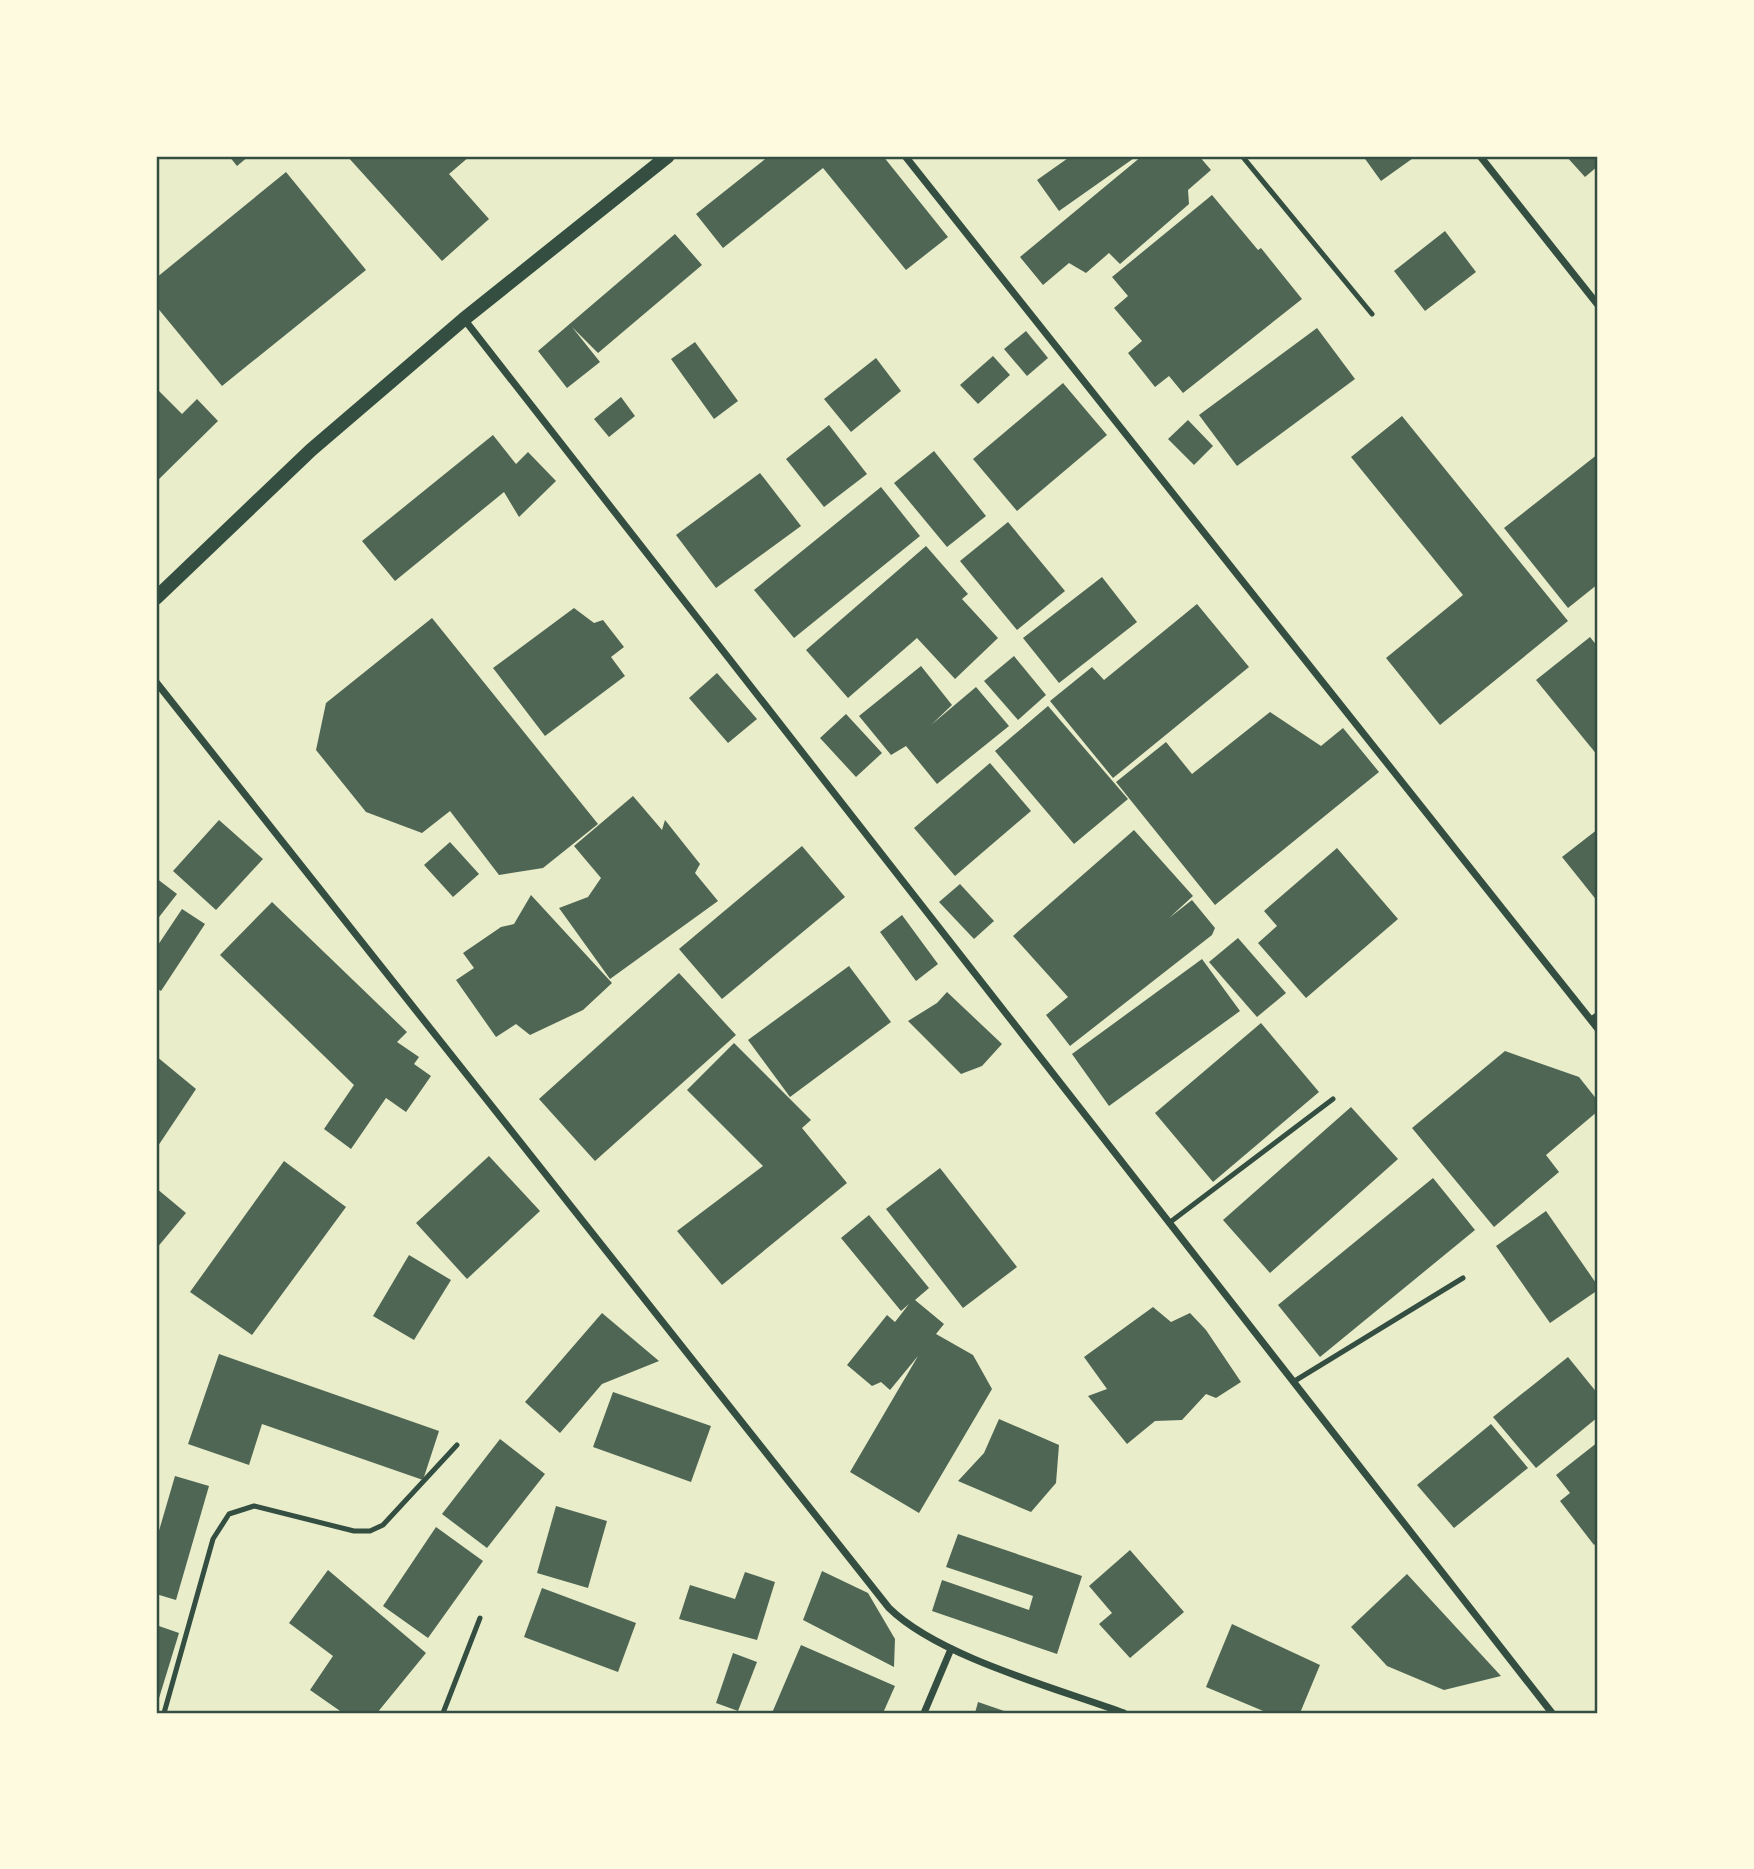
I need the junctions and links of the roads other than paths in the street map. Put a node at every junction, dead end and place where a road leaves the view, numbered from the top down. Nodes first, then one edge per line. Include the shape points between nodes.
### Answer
1 (668, 156) edge
2 (905, 156) edge
3 (1242, 156) edge
4 (1480, 156) edge
5 (1598, 304) edge
6 (1372, 313) dead end
7 (464, 319) junction
8 (156, 598) edge
9 (156, 682) edge
10 (1598, 1014) edge
11 (1591, 1019) junction
12 (1598, 1029) edge
13 (1333, 1099) dead end
14 (1168, 1223) junction
15 (1463, 1278) dead end
16 (1293, 1382) junction
17 (457, 1445) dead end
18 (480, 1618) dead end
19 (951, 1649) junction
20 (164, 1713) edge
21 (443, 1713) edge
22 (924, 1713) edge
23 (1124, 1713) edge
24 (1552, 1713) edge

1 - 7 main road
2 - 11 street
3 - 6 lane
4 - 5 street
7 - 8 main road via 311,450
7 - 14 street
9 - 19 street via 866,1581 905,1624
10 - 11 lane
11 - 12 street
13 - 14 lane
14 - 16 street
15 - 16 lane
16 - 24 street
17 - 20 lane via 383,1525 370,1531 254,1506 229,1514 213,1539
18 - 21 lane
19 - 22 street
19 - 23 street

